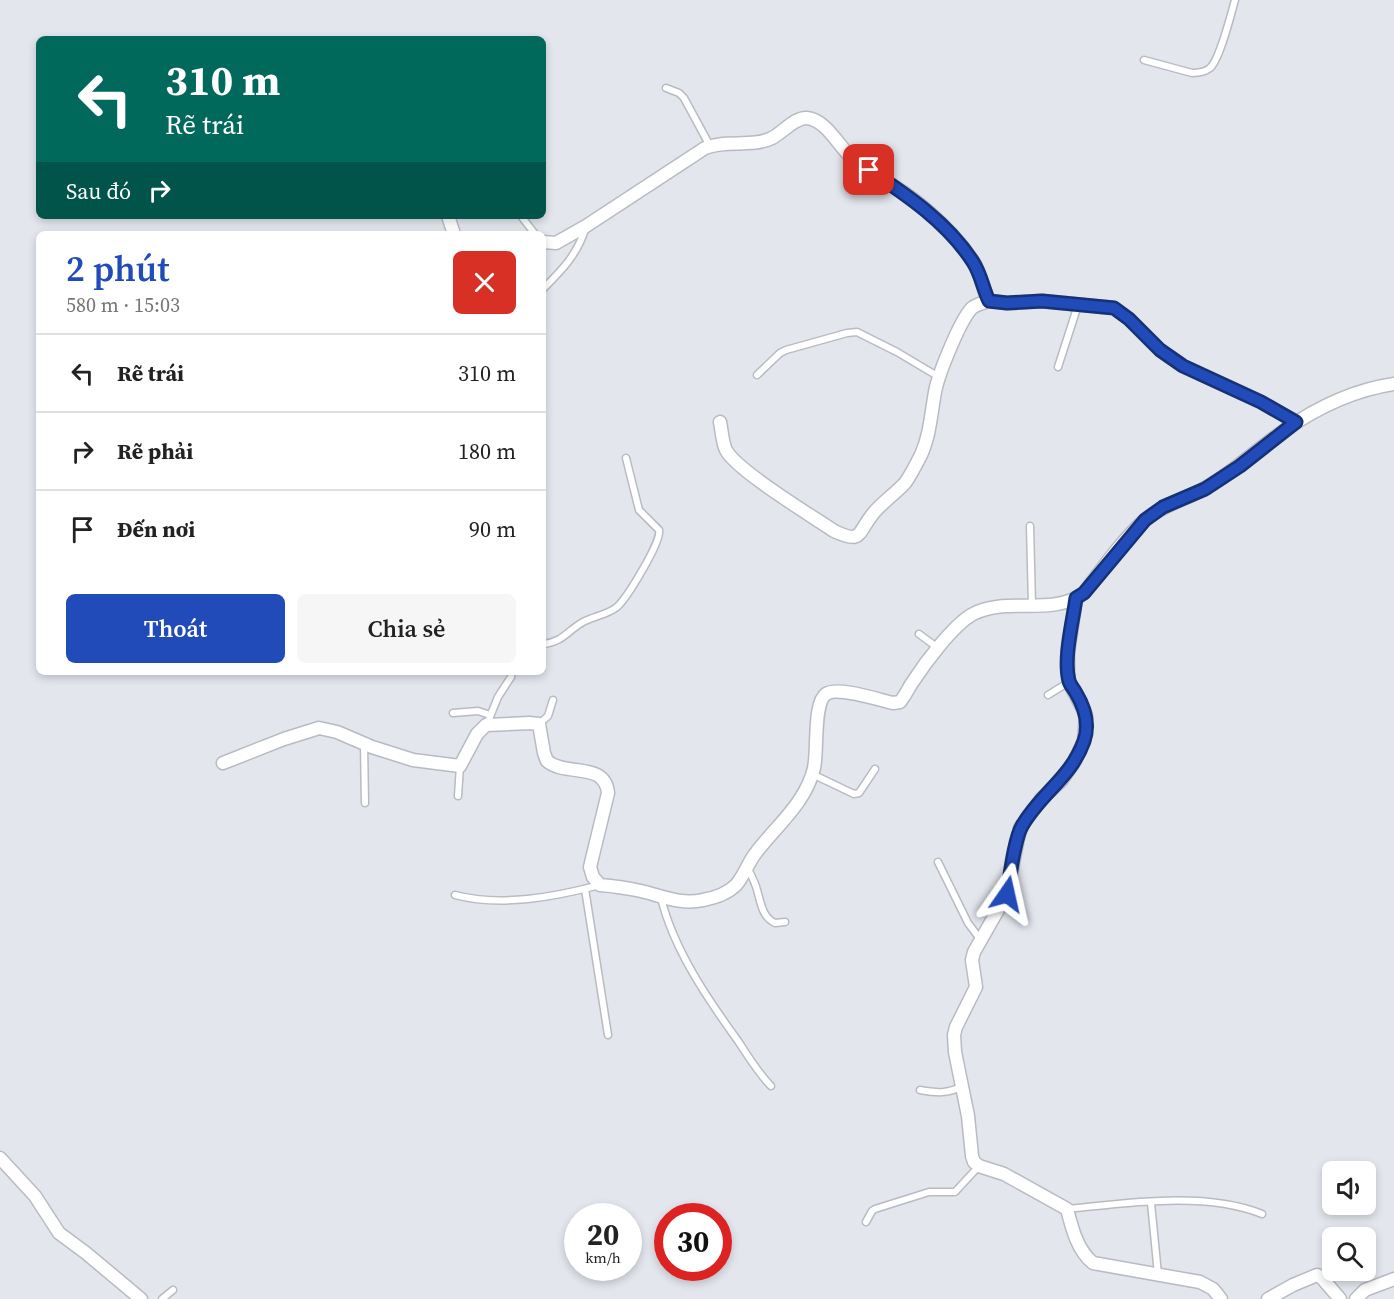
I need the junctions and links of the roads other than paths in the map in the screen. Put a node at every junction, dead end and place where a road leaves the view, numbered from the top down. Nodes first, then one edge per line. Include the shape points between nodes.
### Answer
1 (1235, 0) edge
2 (1144, 60) dead end
3 (666, 88) dead end
4 (710, 146) junction
5 (524, 219) edge
6 (586, 226) junction
7 (534, 231) edge
8 (546, 242) edge
9 (546, 286) edge
10 (989, 301) junction
11 (1079, 303) junction
12 (1058, 366) dead end
13 (757, 375) dead end
14 (939, 377) junction
15 (1394, 384) edge
16 (1296, 422) junction
17 (720, 423) dead end
18 (626, 458) dead end
19 (1030, 526) dead end
20 (1076, 598) junction
21 (1032, 605) junction
22 (919, 634) dead end
23 (546, 643) edge
24 (938, 648) junction
25 (511, 675) edge
26 (1069, 682) junction
27 (1048, 695) dead end
28 (554, 700) dead end
29 (453, 713) dead end
30 (488, 720) junction
31 (539, 724) junction
32 (363, 743) junction
33 (223, 763) dead end
34 (460, 766) junction
35 (875, 769) dead end
36 (812, 774) junction
37 (458, 796) dead end
38 (365, 803) dead end
39 (938, 862) dead end
40 (747, 866) junction
41 (600, 885) junction
42 (585, 889) junction
43 (455, 895) dead end
44 (661, 897) junction
45 (785, 922) dead end
46 (980, 939) junction
47 (608, 1035) dead end
48 (771, 1086) dead end
49 (963, 1086) junction
50 (920, 1090) dead end
51 (0, 1158) edge
52 (979, 1166) junction
53 (1150, 1203) junction
54 (1067, 1209) junction
55 (1262, 1214) dead end
56 (866, 1222) dead end
57 (1158, 1275) junction
58 (1394, 1280) edge
59 (172, 1290) dead end
60 (141, 1299) edge
61 (162, 1299) edge
62 (1221, 1299) edge
63 (1268, 1299) edge
64 (1341, 1299) edge
65 (1356, 1299) edge

1 - 2 lane via 1210,68 1192,73
3 - 4 lane via 684,98
4 - 6 street
4 - 10 street via 756,143 772,138 802,118 815,120 852,158 906,194 946,229 974,264
5 - 7 lane
6 - 8 street via 556,243
6 - 9 lane via 573,257
10 - 11 street
10 - 14 street via 967,314
11 - 12 lane
11 - 16 street via 1121,312 1160,350 1183,366
13 - 14 lane via 780,353 854,332 871,337
14 - 17 street via 921,454 906,481 854,537 834,531 731,457
15 - 16 street via 1350,394
16 - 20 street via 1205,489 1163,507 1145,520
18 - 23 lane via 639,510 659,530 659,540 620,604 560,640
19 - 21 lane
20 - 21 street via 1066,603
20 - 26 street via 1068,653
21 - 24 street via 998,607 974,614
22 - 24 lane
24 - 36 street via 898,703 841,692 824,695 817,712
25 - 30 lane
26 - 27 lane
26 - 46 street via 1086,715 1084,741 1061,781 1042,798 1020,828 1007,894
28 - 31 lane via 548,716
29 - 30 lane via 478,711
30 - 31 street
30 - 34 street
31 - 41 street via 547,761 596,774 606,782 608,793 590,867 592,877
32 - 33 street via 319,728
32 - 34 street via 413,760
32 - 38 lane
34 - 37 lane
35 - 36 lane via 862,790 854,794
36 - 40 street via 800,798
39 - 46 lane
40 - 44 street via 736,885 714,897 692,902
40 - 45 lane via 767,917 775,923
41 - 42 lane
41 - 44 street
42 - 43 lane via 502,900
42 - 47 lane
44 - 48 lane via 665,915 690,968
46 - 49 street via 972,960 976,987 954,1035
49 - 50 lane via 943,1093
49 - 52 street via 972,1156
51 - 60 street via 35,1196 59,1233
52 - 54 street via 1004,1174
52 - 56 lane via 955,1192 929,1192 875,1209
53 - 54 lane
53 - 55 lane via 1217,1202
53 - 57 lane
54 - 57 street via 1078,1246 1086,1258 1093,1263
57 - 62 street via 1200,1282
58 - 65 street via 1365,1290
59 - 61 lane
63 - 64 street via 1317,1275

